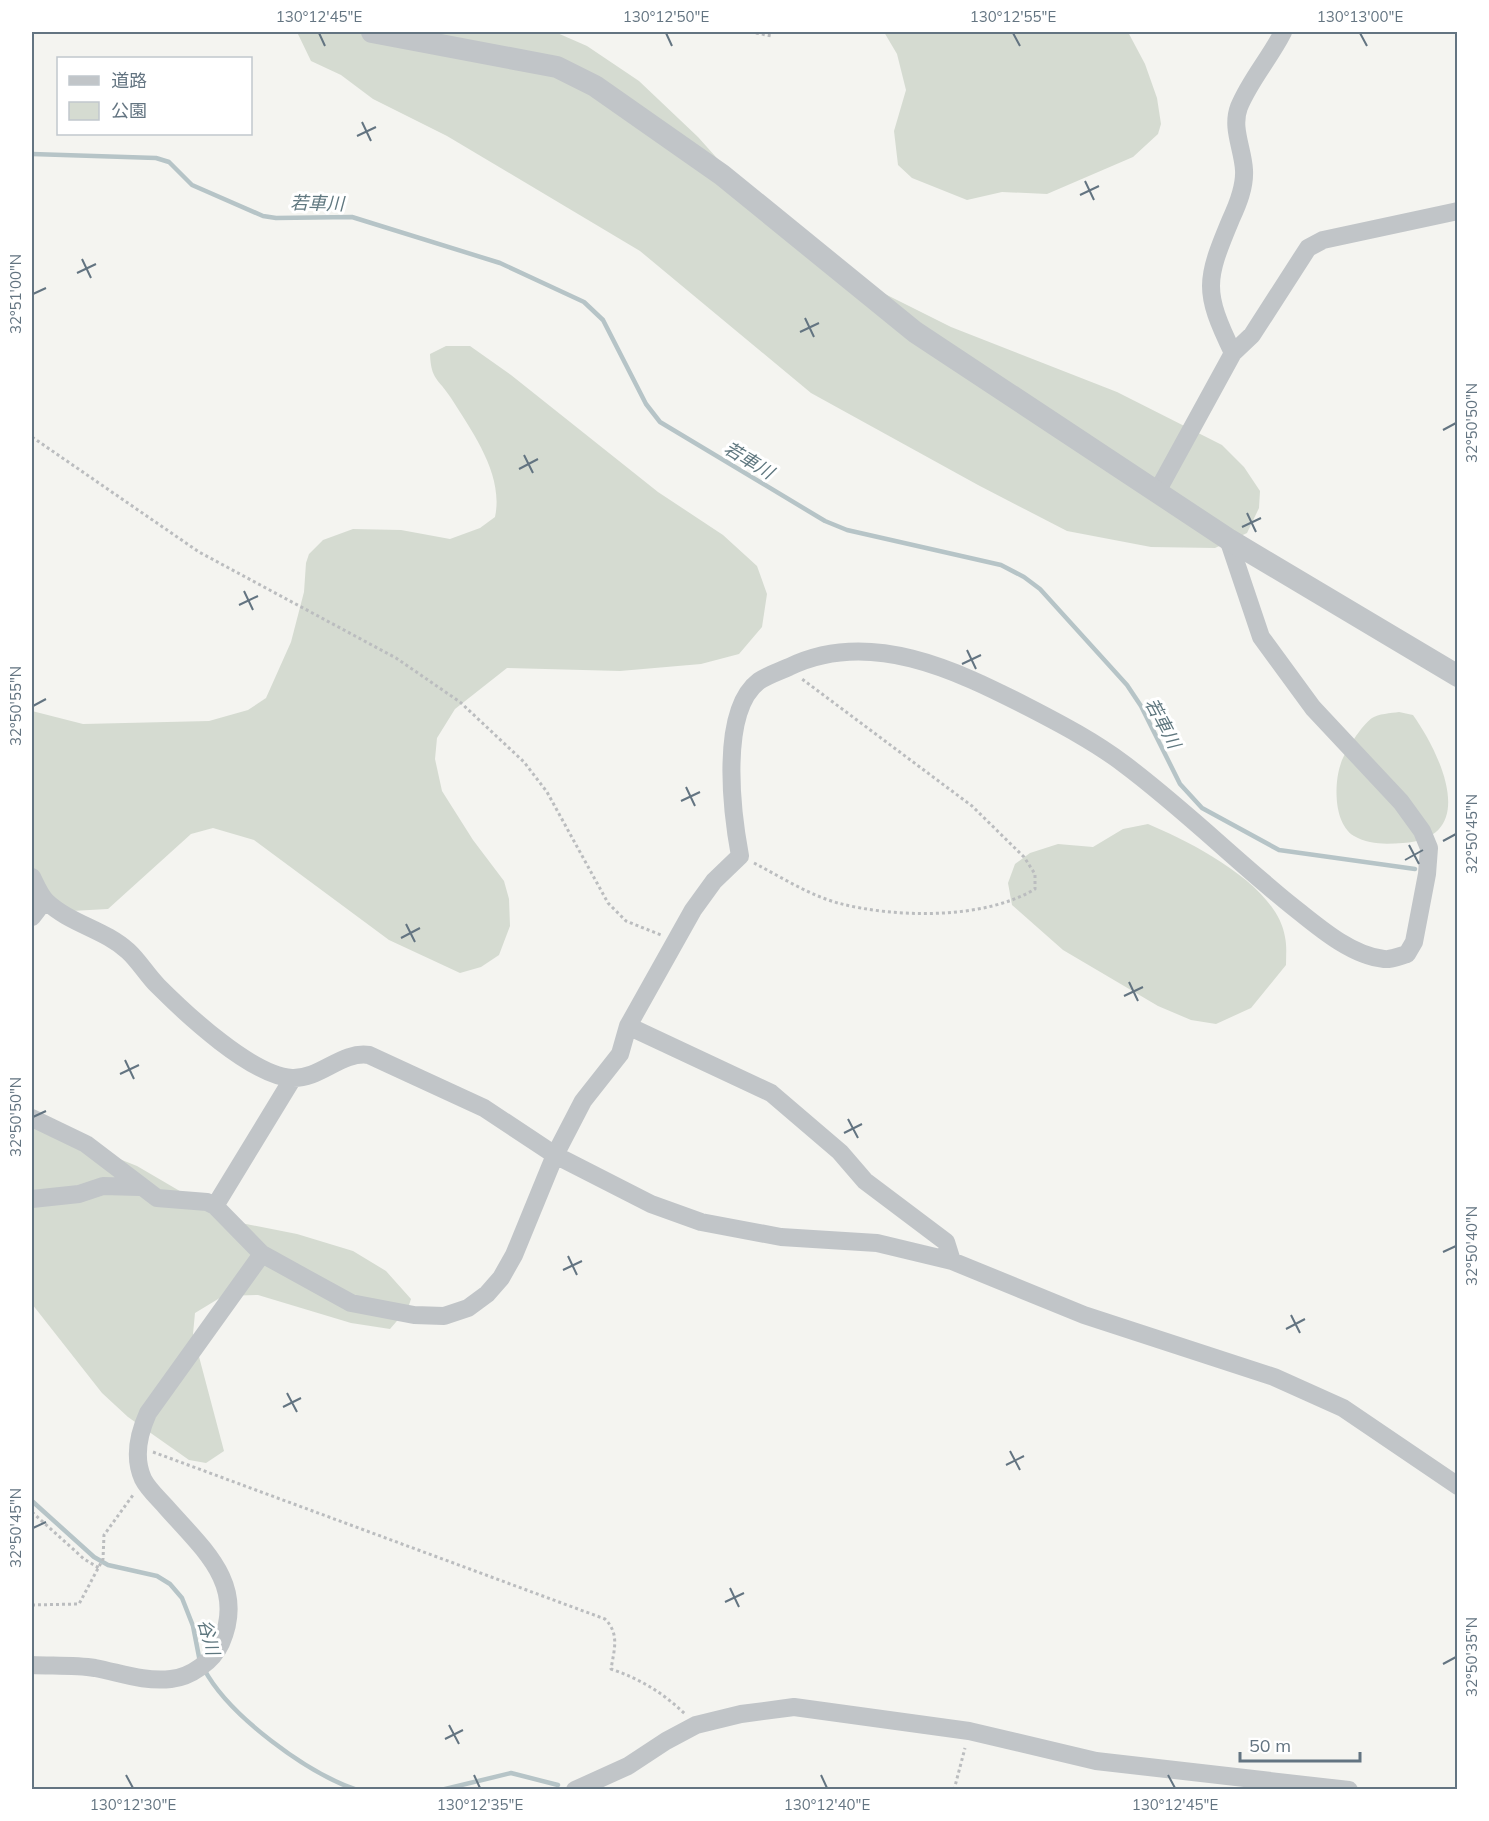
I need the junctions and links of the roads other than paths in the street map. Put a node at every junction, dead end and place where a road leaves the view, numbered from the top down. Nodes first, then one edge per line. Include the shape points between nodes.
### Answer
1 (372, 32) edge
2 (1283, 32) edge
3 (1458, 211) edge
4 (1233, 353) junction
5 (1158, 490) junction
6 (1228, 539) junction
7 (1458, 676) edge
8 (32, 877) edge
9 (45, 900) junction
10 (32, 917) edge
11 (628, 1026) junction
12 (292, 1078) junction
13 (32, 1118) edge
14 (555, 1155) junction
15 (140, 1187) junction
16 (32, 1199) edge
17 (215, 1206) junction
18 (262, 1254) junction
19 (952, 1261) junction
20 (1458, 1486) edge
21 (32, 1665) edge
22 (575, 1790) edge
23 (1349, 1790) edge

1 - 5 street via 557,67 595,86 722,175 915,332
2 - 4 street via 1238,110 1236,132 1244,171 1240,198 1209,277 1211,297
3 - 4 street via 1315,243 1252,334
4 - 5 street
5 - 6 street
6 - 7 street
6 - 11 street via 1261,637 1312,708 1401,802 1422,831 1429,848 1427,874 1414,942 1407,954 1385,960 1355,950 1316,925 1124,764 1071,730 956,672 912,658 865,651 836,652 806,658 758,681 743,702 733,739 731,785 740,856 714,881 693,910
8 - 9 street
9 - 10 street
9 - 12 street via 68,917 108,935 128,951 158,986 230,1050 268,1072
11 - 14 street via 620,1054 583,1101
11 - 19 street via 771,1093 840,1152 865,1181 946,1242
12 - 14 street via 317,1074 357,1053 369,1055 484,1108
12 - 17 street
13 - 15 street via 86,1144 115,1163
14 - 18 street via 501,1278 468,1308 444,1316 414,1315 351,1303
14 - 19 street via 651,1204 701,1222 781,1237 877,1243
15 - 16 street via 103,1185 79,1194
15 - 17 street via 157,1198
17 - 18 street
18 - 21 street via 148,1413 138,1446 143,1479 218,1568 228,1593 228,1624 219,1646 201,1666 175,1679 148,1681 93,1668
19 - 20 street via 1084,1315 1294,1386 1343,1408
22 - 23 street via 628,1766 696,1725 794,1707 969,1731 1096,1761

